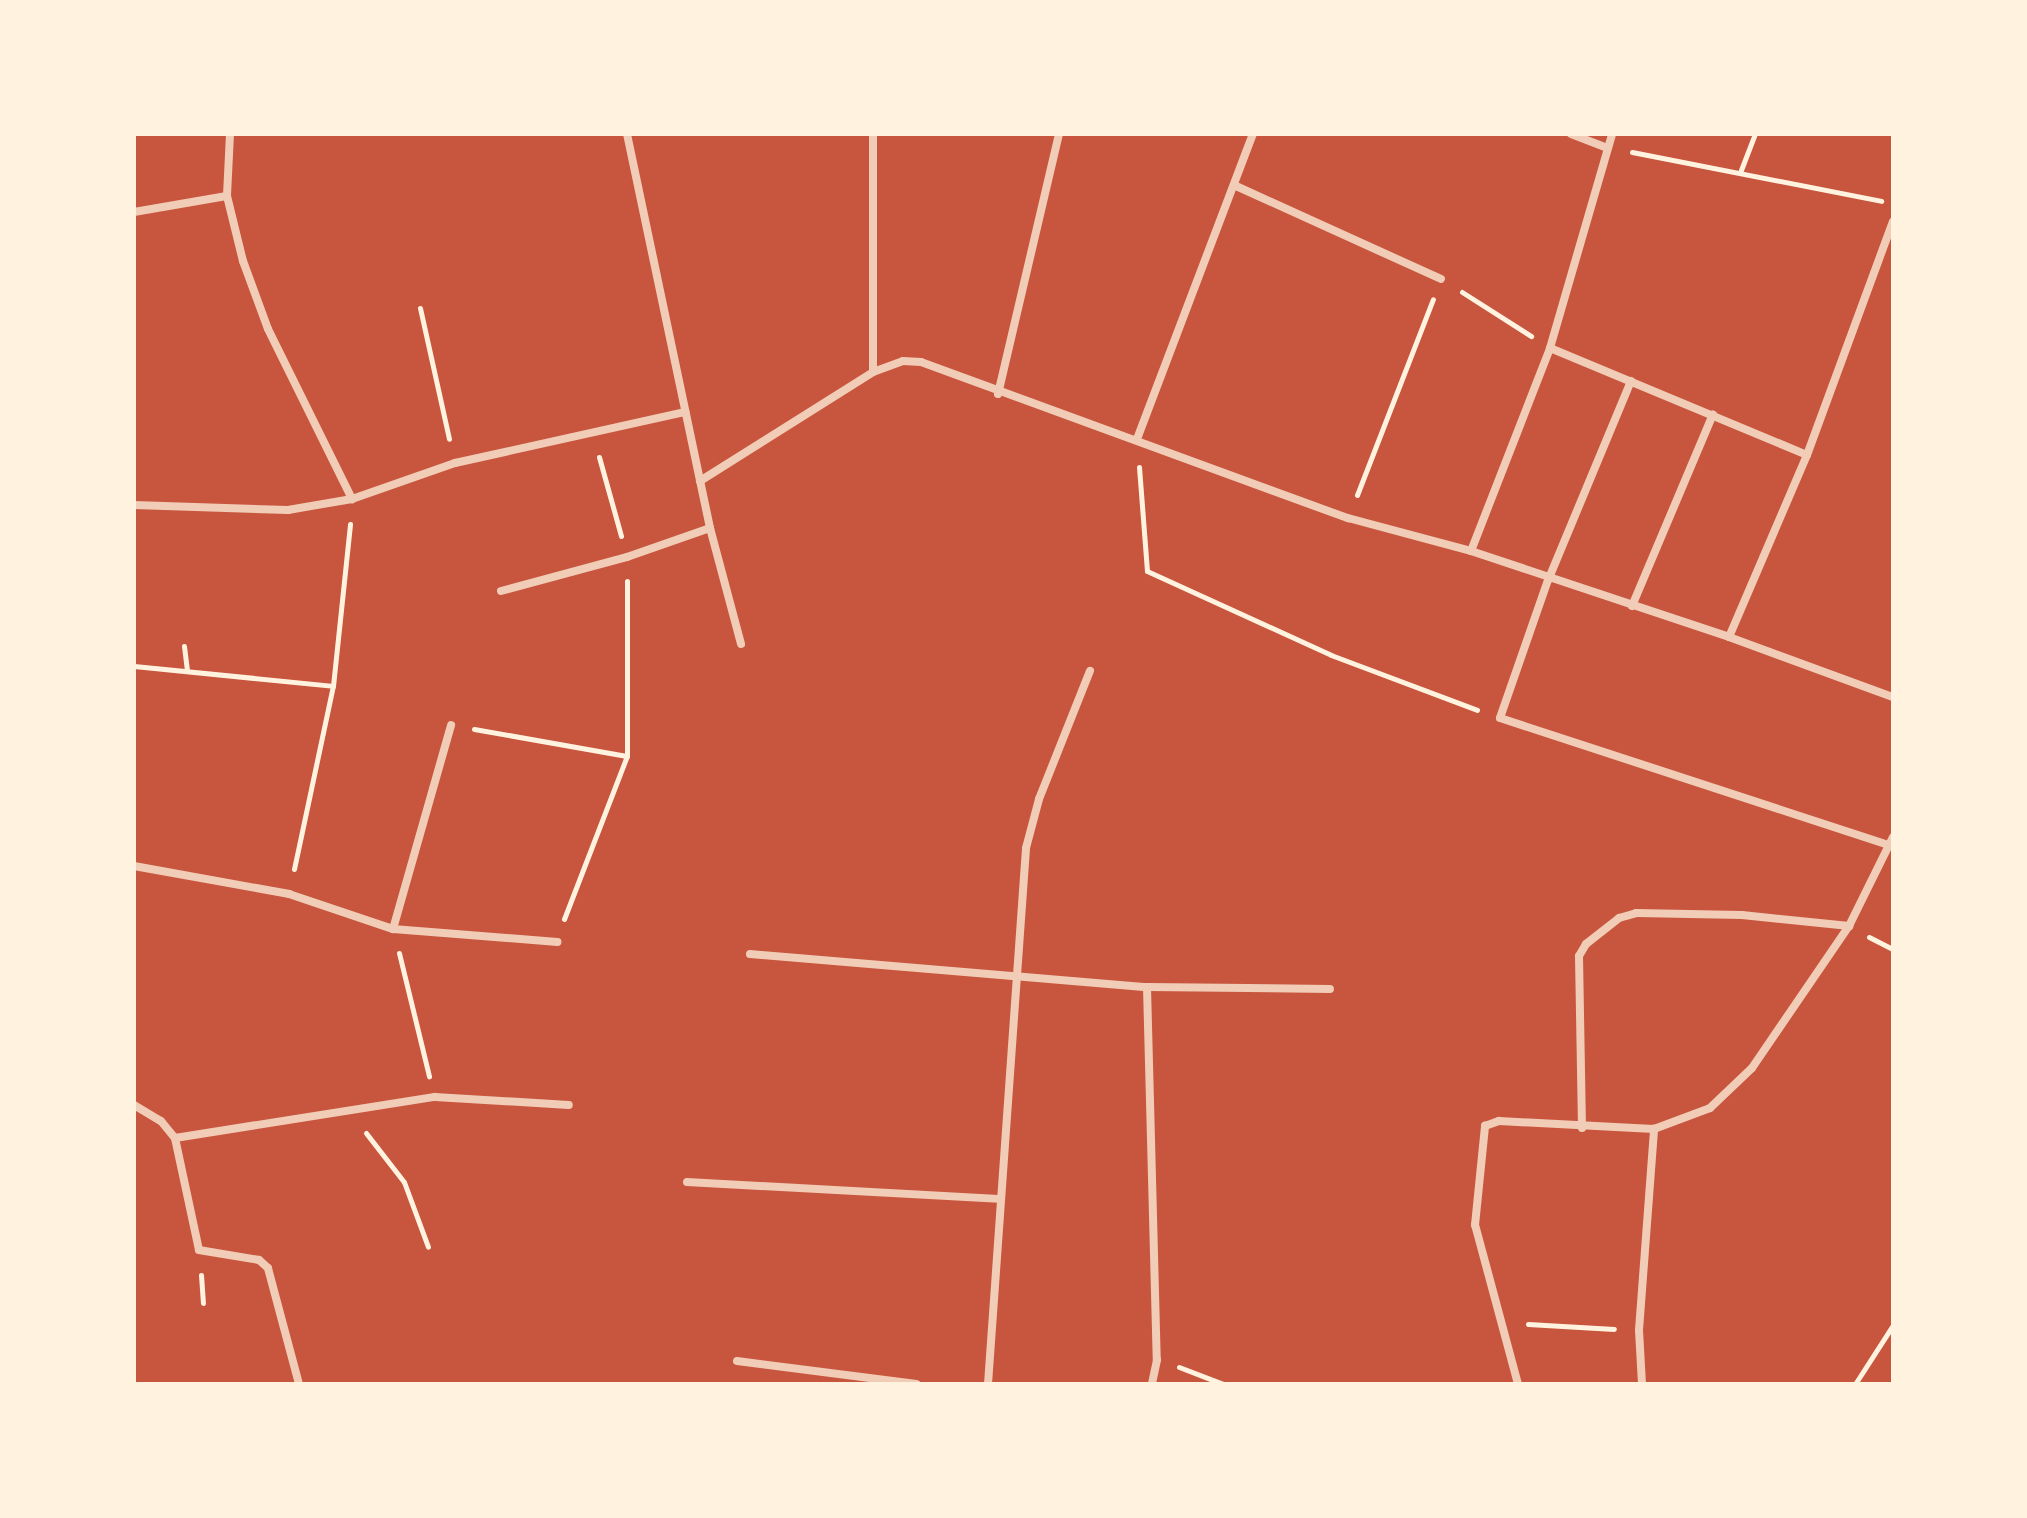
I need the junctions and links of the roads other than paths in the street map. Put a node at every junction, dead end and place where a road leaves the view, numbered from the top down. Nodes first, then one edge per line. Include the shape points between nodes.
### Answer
1 (230, 134) edge
2 (627, 134) edge
3 (873, 134) edge
4 (1059, 134) edge
5 (1253, 134) edge
6 (1571, 134) edge
7 (1612, 134) edge
8 (1607, 148) junction
9 (1236, 186) junction
10 (227, 196) junction
11 (134, 212) edge
12 (1893, 221) edge
13 (1441, 279) road end
14 (1550, 348) junction
15 (873, 372) junction
16 (1631, 381) junction
17 (998, 394) junction
18 (685, 412) junction
19 (1713, 414) junction
20 (1137, 439) junction
21 (1807, 455) junction
22 (700, 481) junction
23 (352, 499) junction
24 (134, 505) edge
25 (710, 528) junction
26 (1471, 551) junction
27 (1548, 580) junction
28 (501, 591) dead end
29 (1632, 606) junction
30 (1729, 637) junction
31 (741, 644) dead end
32 (1090, 671) dead end
33 (1893, 697) edge
34 (451, 725) road end
35 (1891, 841) edge
36 (134, 866) edge
37 (1849, 926) junction
38 (393, 929) junction
39 (557, 942) road end
40 (750, 954) dead end
41 (1016, 974) junction
42 (1147, 987) junction
43 (1330, 989) dead end
44 (134, 1105) edge
45 (569, 1105) dead end
46 (1582, 1128) junction
47 (1654, 1129) junction
48 (175, 1138) junction
49 (687, 1182) dead end
50 (999, 1199) junction
51 (737, 1361) dead end
52 (299, 1384) edge
53 (917, 1384) edge
54 (988, 1384) edge
55 (1152, 1384) edge
56 (1518, 1384) edge
57 (1642, 1384) edge

1 - 10 street
2 - 18 street
3 - 15 street
4 - 17 street
5 - 9 street
6 - 8 street
7 - 8 street
8 - 14 street
9 - 13 street
9 - 20 street
10 - 11 street
10 - 23 street via 268,329
12 - 21 street
14 - 16 street
14 - 26 street
15 - 17 street via 903,361 921,362
15 - 22 street
16 - 19 street
16 - 27 street
17 - 20 street
18 - 22 street
18 - 23 street via 455,463
19 - 21 street
19 - 29 street
20 - 26 street via 1348,518
21 - 30 street
22 - 25 street
23 - 24 street via 288,510
25 - 28 street
25 - 31 street
26 - 27 street
27 - 29 street
27 - 35 street via 1500,718
29 - 30 street
30 - 33 street
32 - 41 street via 1039,799 1026,848
34 - 38 street
35 - 37 street
36 - 38 street via 289,894
37 - 46 street via 1742,915 1636,913 1619,918 1579,956
37 - 47 street via 1736,1088 1687,1120
38 - 39 street
40 - 41 street
41 - 42 street
41 - 50 street
42 - 43 street
42 - 55 street via 1157,1360
44 - 48 street via 161,1121
45 - 48 street via 435,1097
46 - 47 street
46 - 56 street via 1499,1121 1485,1126 1475,1225 1497,1322
47 - 57 street via 1639,1330
48 - 52 street via 199,1250 259,1260 268,1268
49 - 50 street
50 - 54 street
51 - 53 street

